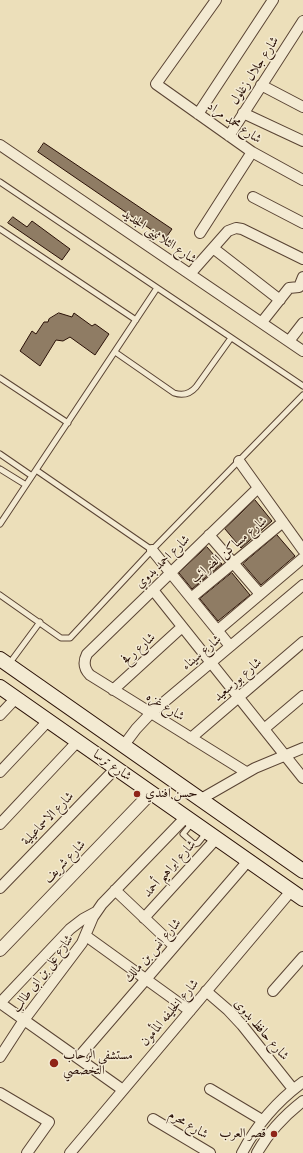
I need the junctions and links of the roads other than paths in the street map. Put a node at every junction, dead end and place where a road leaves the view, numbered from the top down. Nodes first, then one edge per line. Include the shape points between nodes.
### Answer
1 (216, 0) edge
2 (273, 0) edge
3 (303, 21) edge
4 (261, 85) junction
5 (303, 107) edge
6 (243, 113) junction
7 (198, 114) junction
8 (229, 136) junction
9 (303, 141) edge
10 (0, 145) edge
11 (252, 152) junction
12 (303, 180) edge
13 (0, 182) edge
14 (253, 197) dead end
15 (303, 224) edge
16 (0, 229) edge
17 (200, 233) dead end
18 (213, 248) junction
19 (303, 259) edge
20 (190, 274) junction
21 (303, 277) edge
22 (157, 288) junction
23 (280, 300) junction
24 (136, 320) junction
25 (262, 322) junction
26 (303, 323) edge
27 (231, 338) junction
28 (289, 341) junction
29 (303, 351) edge
30 (115, 352) junction
31 (0, 378) edge
32 (303, 386) edge
33 (303, 395) edge
34 (68, 423) junction
35 (0, 454) edge
36 (239, 461) junction
37 (0, 469) edge
38 (36, 470) junction
39 (32, 476) junction
40 (26, 485) junction
41 (258, 488) junction
42 (283, 522) junction
43 (0, 524) edge
44 (209, 535) junction
45 (152, 550) junction
46 (303, 550) edge
47 (303, 558) edge
48 (234, 563) junction
49 (171, 573) junction
50 (303, 586) edge
51 (153, 590) junction
52 (0, 594) edge
53 (260, 594) junction
54 (192, 598) junction
55 (40, 622) junction
56 (182, 627) junction
57 (218, 630) junction
58 (303, 642) edge
59 (230, 646) junction
60 (87, 654) joint
61 (4, 662) edge
62 (211, 663) junction
63 (0, 687) edge
64 (113, 690) junction
65 (303, 696) edge
66 (238, 697) junction
67 (16, 698) junction
68 (151, 713) junction
69 (0, 715) edge
70 (48, 721) junction
71 (264, 729) junction
72 (191, 738) junction
73 (77, 742) junction
74 (124, 745) junction
75 (303, 748) edge
76 (284, 755) junction
77 (115, 769) junction
78 (0, 772) edge
79 (246, 772) junction
80 (303, 778) edge
81 (151, 794) junction
82 (201, 799) junction
83 (189, 820) junction
84 (0, 824) edge
85 (211, 835) junction
86 (248, 861) junction
87 (301, 866) edge
88 (0, 888) edge
89 (114, 890) junction
90 (291, 891) junction
91 (303, 899) edge
92 (96, 912) junction
93 (144, 918) junction
94 (86, 936) junction
95 (174, 946) junction
96 (0, 950) edge
97 (303, 957) edge
98 (146, 979) junction
99 (206, 991) junction
100 (273, 991) dead end
101 (0, 1003) edge
102 (190, 1010) junction
103 (24, 1020) junction
104 (0, 1057) edge
105 (78, 1058) junction
106 (303, 1082) edge
107 (210, 1089) dead end
108 (293, 1089) junction
109 (123, 1090) junction
110 (0, 1093) edge
111 (302, 1103) edge
112 (153, 1119) dead end
113 (262, 1120) junction
114 (27, 1153) edge
115 (70, 1153) edge
116 (210, 1153) edge
117 (242, 1153) edge
118 (258, 1153) edge

1 - 7 street, شارع محمد مراد via 156,82
2 - 7 street
3 - 4 street, شارع جلال زغلول
4 - 5 street
4 - 6 street, شارع جلال زغلول
6 - 8 street, شارع جلال زغلول
6 - 9 street
7 - 8 street, شارع محمد مراد
8 - 11 street, شارع محمد مراد
10 - 20 street, شارع الثلاثينى الجديد
11 - 12 street, شارع محمد مراد
11 - 17 street
13 - 22 lane
14 - 15 street
16 - 24 lane
18 - 19 street via 228,231 239,228
18 - 20 street
18 - 23 street
20 - 25 street, شارع الثلاثينى الجديد
21 - 23 street via 298,287 289,288
22 - 24 lane
22 - 27 lane
23 - 25 street
24 - 30 lane
25 - 28 street, شارع الثلاثينى الجديد
26 - 28 street
27 - 30 lane via 192,392 180,395
27 - 32 lane
28 - 29 street, شارع الثلاثينى الجديد
30 - 34 lane
31 - 34 lane
33 - 36 lane
34 - 38 lane
35 - 39 lane
36 - 41 street
36 - 45 lane
37 - 40 lane
38 - 39 lane
38 - 45 lane
39 - 40 lane
40 - 43 lane
41 - 42 street
41 - 44 street, شارع احمد بدوي
42 - 46 street
42 - 48 street, شارع مساكن الضرائب
44 - 48 street
44 - 49 street, شارع احمد بدوي
45 - 49 street
45 - 55 lane via 70,638 61,638
47 - 53 street
48 - 53 street
48 - 54 street, شارع مساكن الضرائب
49 - 51 street, شارع احمد بدوي
49 - 54 street
50 - 59 street, شارع سيناء
51 - 56 street
51 - 60 street, شارع احمد بدوي
52 - 55 lane
53 - 57 street
54 - 57 street
55 - 61 lane
56 - 62 street
56 - 64 street, شارع رفح
57 - 59 street
58 - 66 street, شارع بورسعيد
59 - 62 street, شارع سيناء
60 - 64 street, شارع غزه via 84,664 88,673
61 - 74 main road, شارع ترسا
62 - 66 street
62 - 68 street, شارع سيناء
63 - 67 main road, شارع ترسا
64 - 68 street, شارع غزه
65 - 71 street
66 - 71 street
66 - 72 street, شارع بورسعيد
67 - 69 street
67 - 70 main road, شارع ترسا
68 - 72 street, شارع غزه
68 - 74 street, شارع سيناء
70 - 73 main road, شارع ترسا
70 - 78 street
71 - 76 street
72 - 79 street, شارع غزه
73 - 77 main road, شارع ترسا
73 - 84 street
74 - 82 main road, شارع ترسا
75 - 76 street
76 - 79 street
76 - 80 street
77 - 81 main road, شارع ترسا
77 - 88 street, شارع الاسماعيلية
79 - 82 street
81 - 83 main road, شارع ترسا
81 - 96 street, شارع شريف
82 - 87 main road, شارع ترسا
83 - 85 main road, شارع ترسا
83 - 89 street, شارع على بن ابى طالب
85 - 86 main road, شارع ترسا
85 - 93 street, شارع ابراهيم أحمد
86 - 90 main road, شارع ترسا
86 - 95 street, شارع انس بن مالك
89 - 92 street, شارع على بن ابى طالب
89 - 93 street
90 - 91 main road, شارع ترسا
90 - 99 street, شارع الخليفه المأمون
92 - 94 street, شارع على بن ابى طالب
92 - 101 street via 70,929
93 - 95 street
94 - 98 street
94 - 103 street, شارع على بن ابى طالب
95 - 98 street, شارع انس بن مالك
97 - 100 street
98 - 102 street
98 - 105 street, شارع انس بن مالك
99 - 102 street, شارع الخليفه المأمون
99 - 108 street, شارع حافظ بدوى via 242,1025
101 - 103 street
102 - 109 street, شارع الخليفه المأمون
103 - 104 street, شارع على بن ابى طالب
103 - 105 street
105 - 109 street
106 - 108 street
107 - 113 street
108 - 113 street
109 - 115 street, شارع الخليفه المأمون
110 - 114 street via 49,1121
111 - 118 street via 274,1129
112 - 116 street, شارع محرم
113 - 117 street

